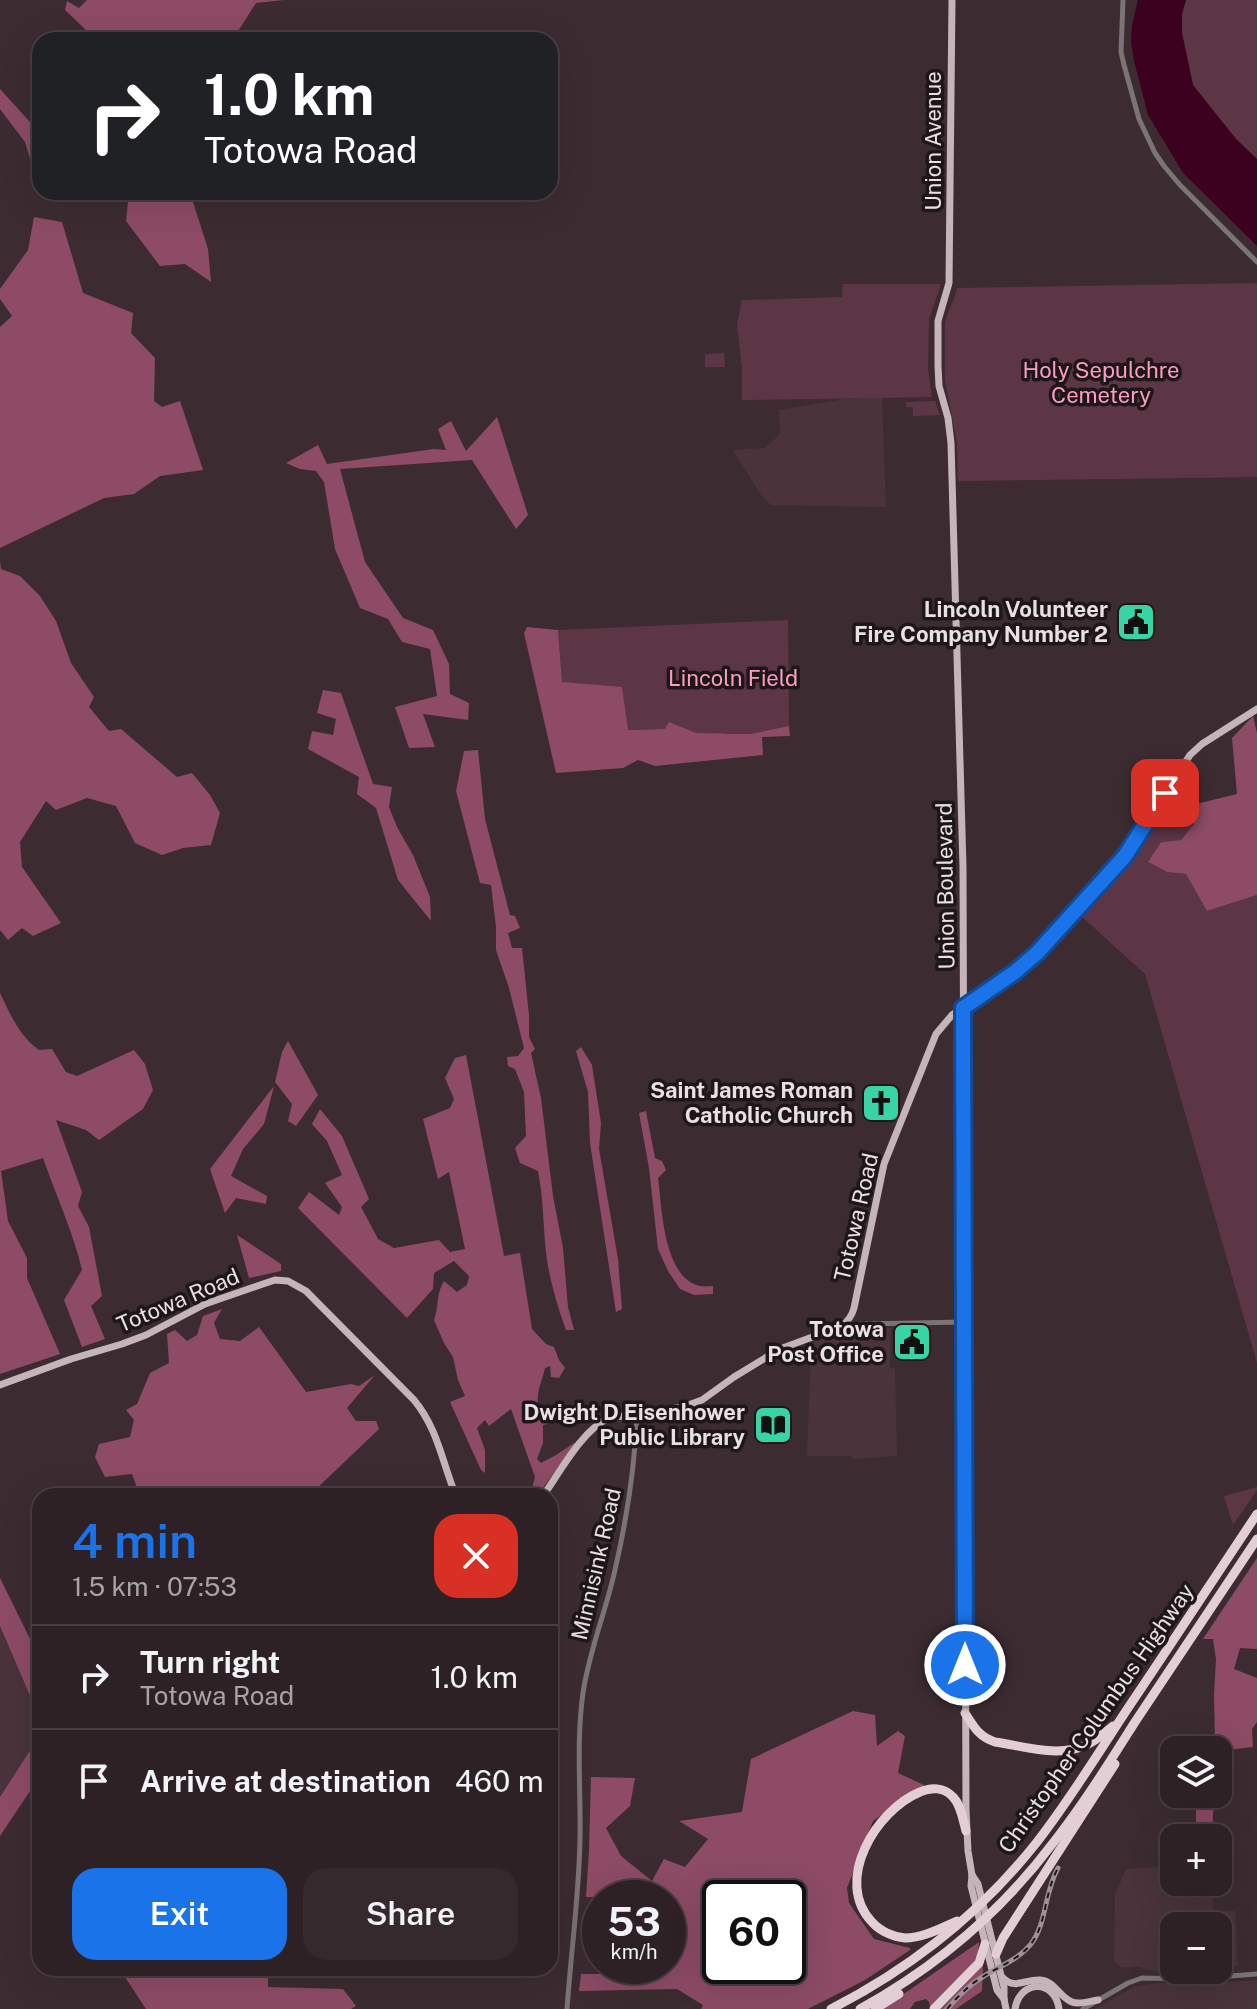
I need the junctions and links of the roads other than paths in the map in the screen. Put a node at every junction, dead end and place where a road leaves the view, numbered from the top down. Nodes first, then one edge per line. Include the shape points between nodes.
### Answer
1 (952, 0) edge
2 (1123, 0) edge
3 (1257, 262) edge
4 (949, 283) joint
5 (1257, 709) edge
6 (963, 1008) junction
7 (964, 1322) junction
8 (842, 1326) junction
9 (0, 1385) edge
10 (637, 1413) junction
11 (453, 1488) edge
12 (549, 1488) edge
13 (1257, 1514) edge
14 (1257, 1539) edge
15 (965, 1713) junction
16 (1119, 1722) junction
17 (1118, 1748) junction
18 (966, 1831) junction
19 (967, 1917) junction
20 (988, 1942) junction
21 (996, 1968) junction
22 (1257, 1974) edge
23 (917, 1975) junction
24 (1098, 2000) junction
25 (567, 2009) edge
26 (831, 2009) edge
27 (860, 2009) edge
28 (875, 2009) edge
29 (934, 2009) edge
30 (1006, 2009) edge
31 (1015, 2009) edge
32 (1059, 2009) edge
33 (1083, 2009) edge

1 - 4 main road, Union Avenue
2 - 3 street via 1121,52 1139,119 1159,160
4 - 6 main road, Union Boulevard via 938,321 938,366 951,443
5 - 6 main road, Totowa Road via 1190,755 1125,856 1098,888 1031,959
6 - 7 main road, Union Boulevard
6 - 8 main road, Totowa Road via 936,1034 888,1151 853,1314
7 - 8 street
7 - 15 main road, Union Boulevard
8 - 10 main road via 780,1349 702,1400
9 - 11 main road, Totowa Road via 146,1335 205,1304 275,1280 288,1281 306,1291 426,1414
10 - 12 main road via 609,1418 589,1431
10 - 25 street, Minnisink Road via 622,1537 582,1706 580,1850
13 - 16 highway, Christopher Columbus Highway
14 - 17 highway, Christopher Columbus Highway
15 - 16 highway via 986,1739 1057,1751 1083,1746
15 - 18 main road, Union Boulevard
16 - 19 highway, Christopher Columbus Highway via 1035,1844
17 - 21 highway via 1118,1759 1003,1938
17 - 23 highway, Christopher Columbus Highway via 1025,1879 975,1929
18 - 19 highway via 950,1794 933,1788 917,1793 894,1807 876,1828 861,1859 858,1884 866,1915 895,1936 920,1936
18 - 20 main road, Union Boulevard
19 - 26 highway, Christopher Columbus Highway via 910,1962
20 - 21 main road, Union Boulevard
20 - 21 main road, Union Boulevard
20 - 29 highway via 979,1963
21 - 24 main road via 1014,1985 1036,1980 1075,2003
21 - 30 main road, Union Boulevard
22 - 24 street via 1142,1978
23 - 27 highway, Christopher Columbus Highway
23 - 28 highway via 910,1986
24 - 33 street
31 - 32 main road via 1022,1993 1036,1987 1052,1993

